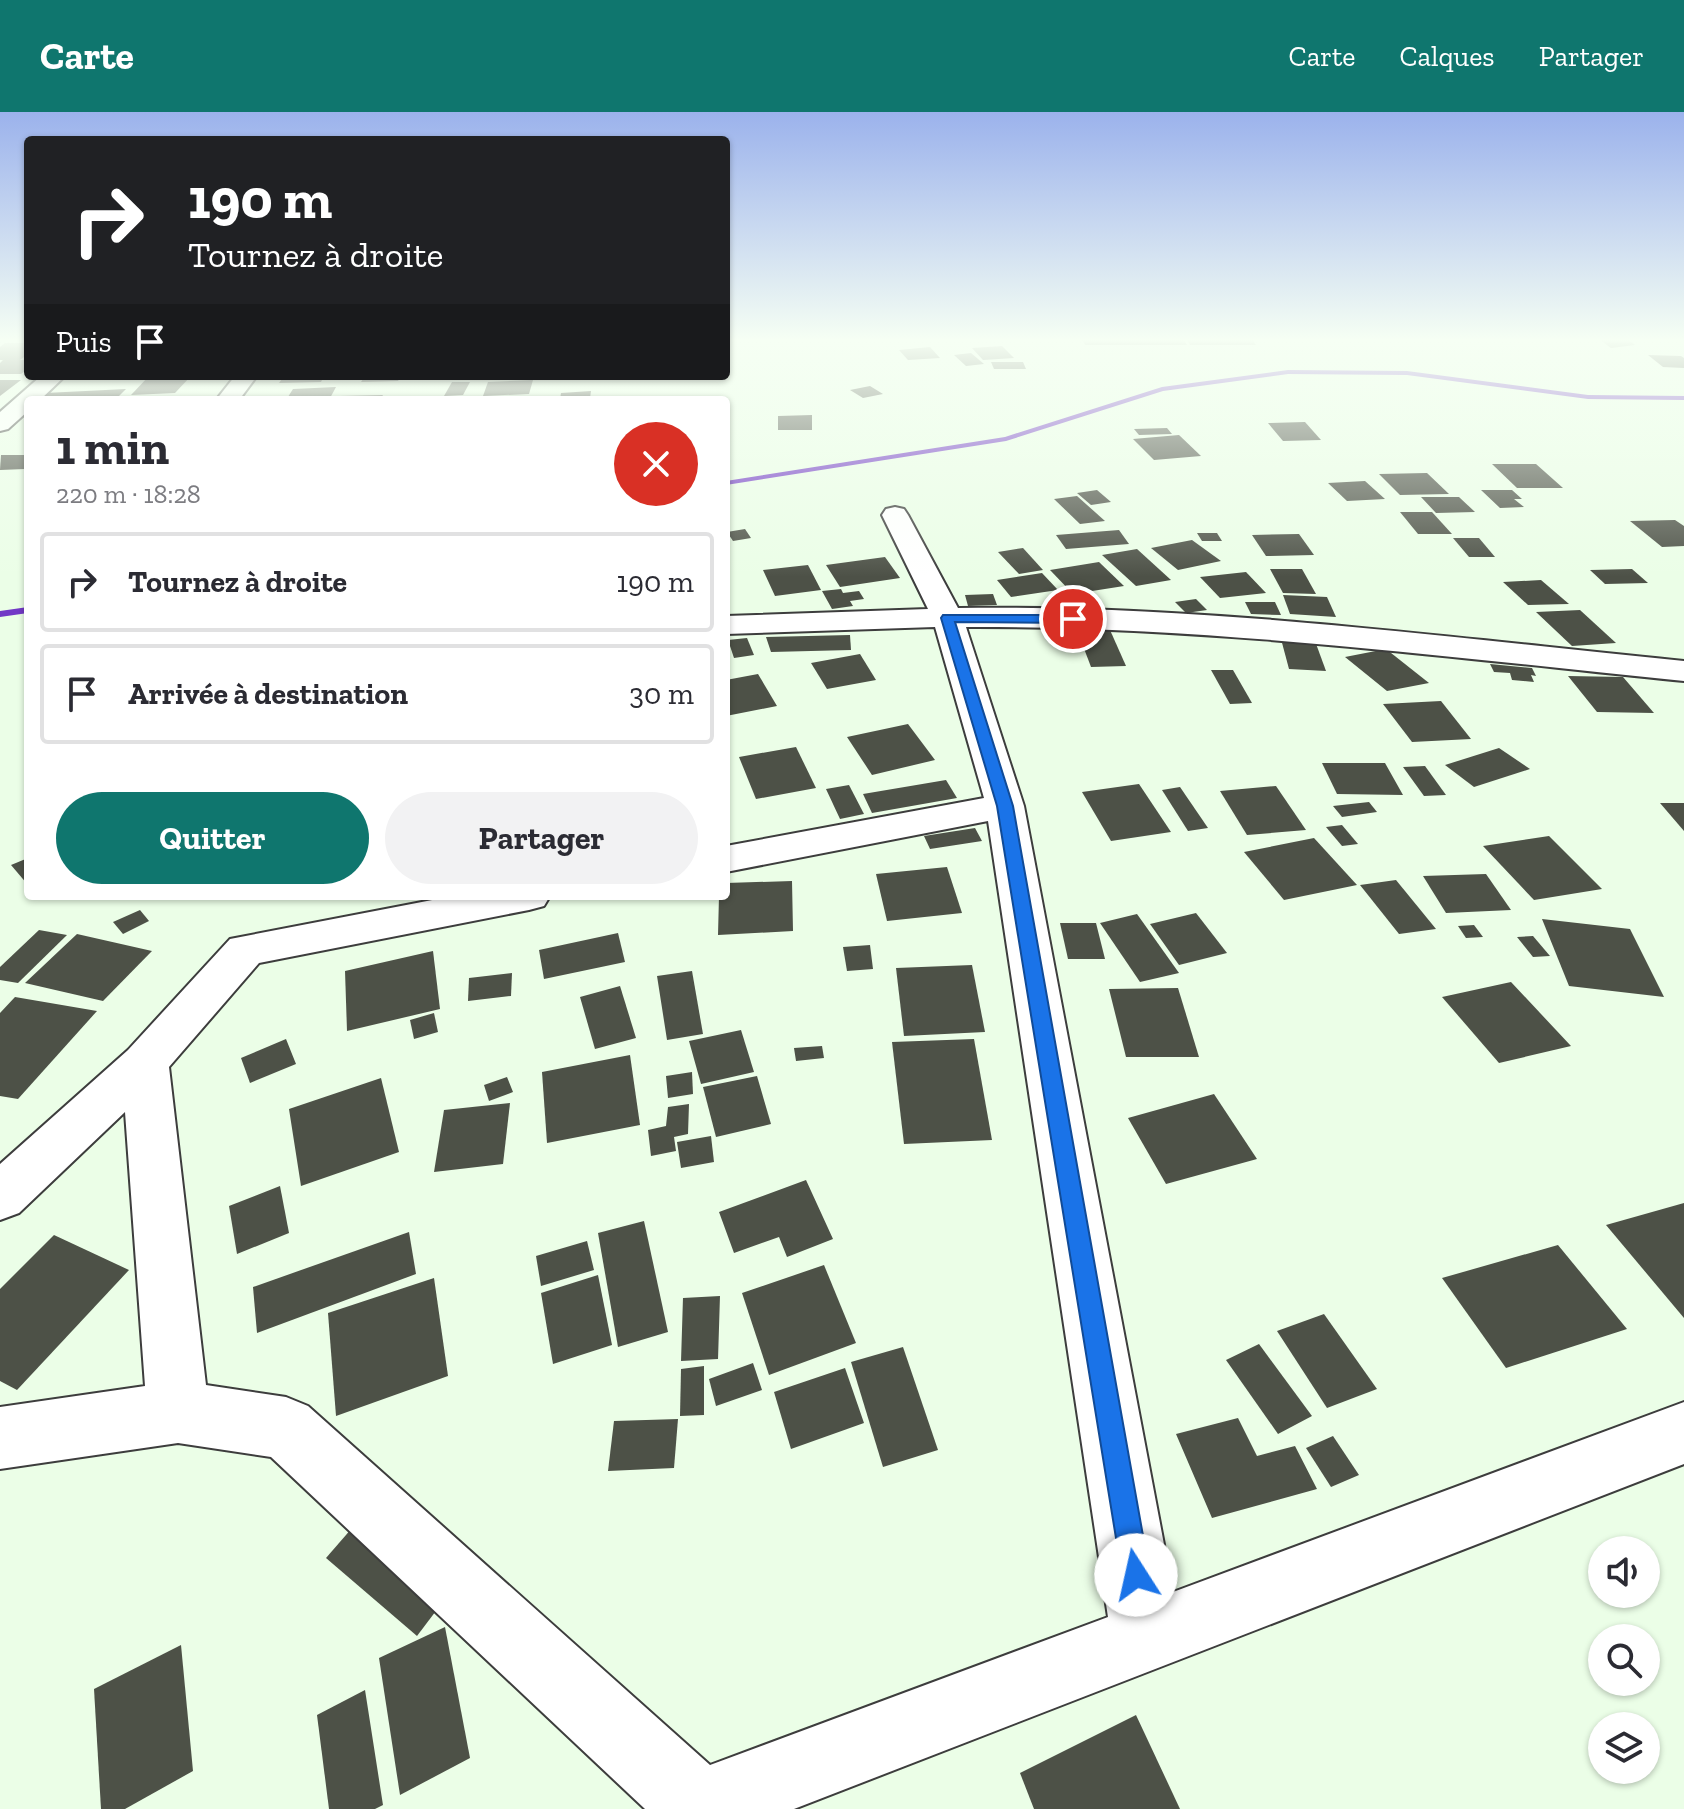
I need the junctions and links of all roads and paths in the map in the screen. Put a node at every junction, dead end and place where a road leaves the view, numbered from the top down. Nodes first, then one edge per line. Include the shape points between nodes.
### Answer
1 (895, 515) dead end
2 (948, 618) junction
3 (730, 625) edge
4 (1684, 671) edge
5 (1005, 806) junction
6 (730, 858) edge
7 (508, 900) edge
8 (145, 1063) junction
9 (0, 1197) edge
10 (178, 1412) junction
11 (1684, 1433) edge
12 (0, 1438) edge
13 (1146, 1637) junction
14 (699, 1808) edge

1 - 2 street
2 - 3 street
2 - 4 street via 1104,619
2 - 5 street
5 - 6 street
5 - 13 street
7 - 8 street via 245,950
8 - 9 street
8 - 10 street
10 - 12 street
10 - 14 street via 286,1428
11 - 13 street
13 - 14 street

